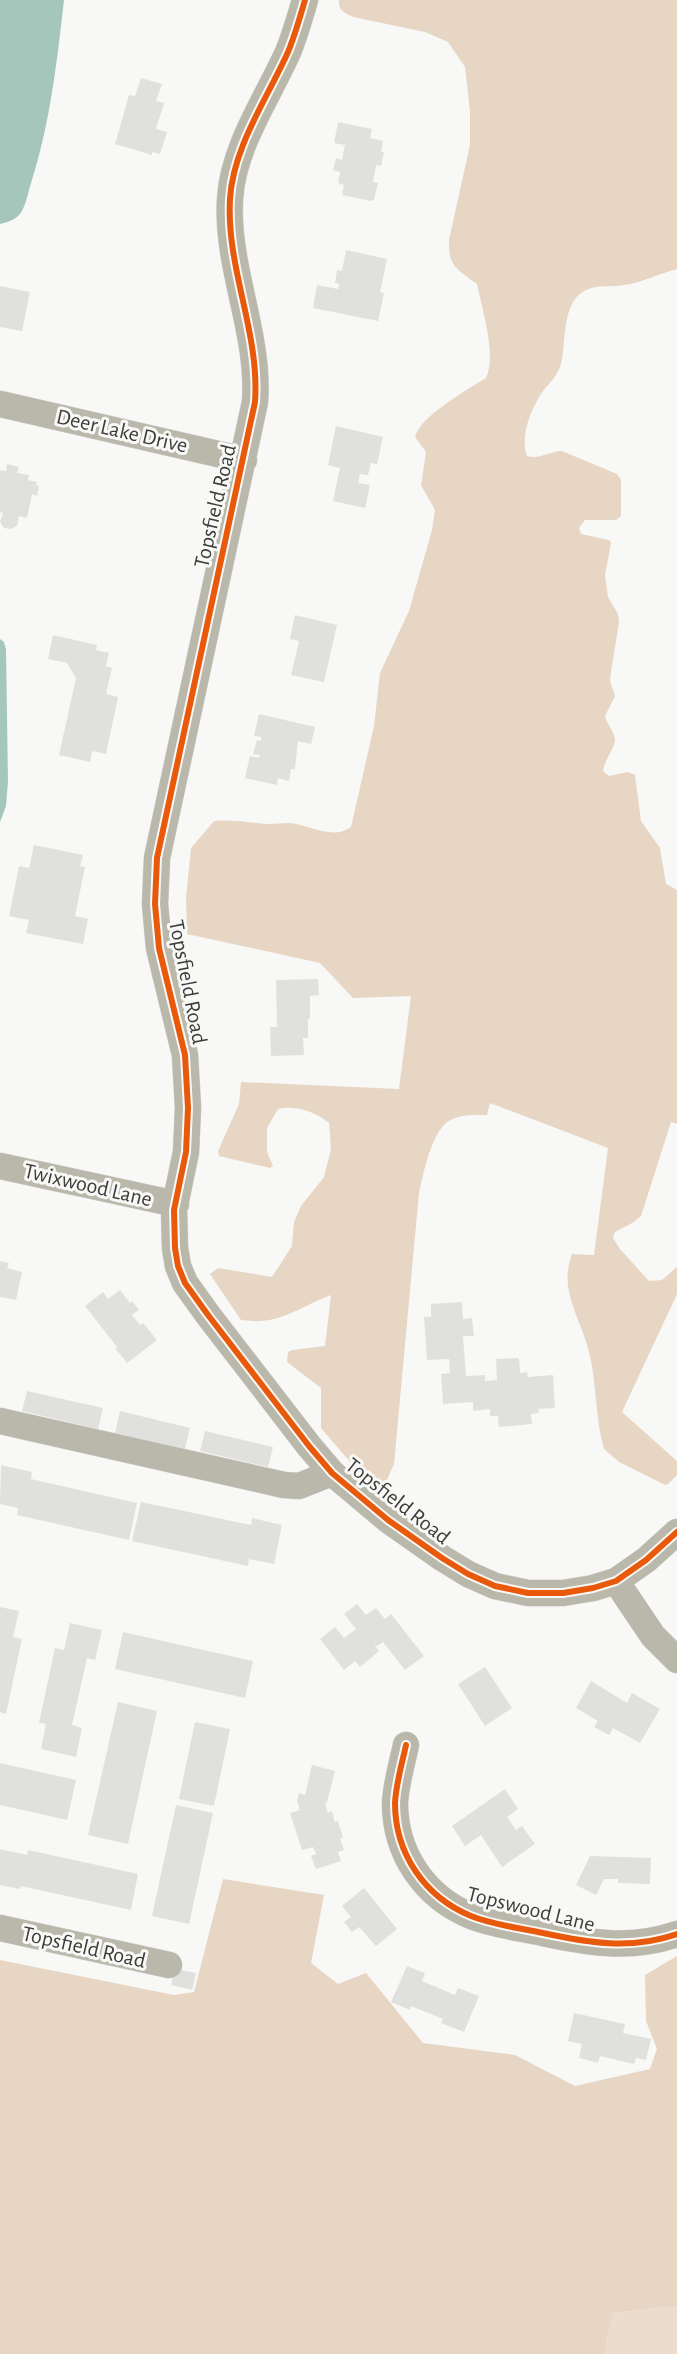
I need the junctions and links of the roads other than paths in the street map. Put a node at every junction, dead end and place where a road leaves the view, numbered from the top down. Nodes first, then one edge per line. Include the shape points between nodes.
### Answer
1 (305, 0) edge
2 (0, 404) edge
3 (244, 460) junction
4 (0, 1166) edge
5 (176, 1204) junction
6 (0, 1421) edge
7 (332, 1473) junction
8 (677, 1532) edge
9 (616, 1581) junction
10 (677, 1660) edge
11 (406, 1745) dead end
12 (0, 1928) edge
13 (677, 1934) edge
14 (169, 1965) dead end

1 - 3 street, Topsfield Road via 288,51 235,167 230,197 231,240 257,382
2 - 3 street, Deer Lake Drive
3 - 5 street, Topsfield Road via 157,858 155,904 159,948 183,1047 188,1108 186,1152
4 - 5 street, Twixwood Lane
5 - 7 street, Topsfield Road via 175,1248 186,1283
6 - 7 street, Topsfield Road via 284,1485 299,1486
7 - 9 street, Topsfield Road via 442,1558 495,1586 528,1593 563,1593
8 - 9 street, Topsfield Road
9 - 10 street via 653,1636
11 - 13 street, Topswood Lane via 395,1803 403,1849 421,1880 453,1908 474,1918 588,1943 631,1945
12 - 14 street, Topsfield Road

